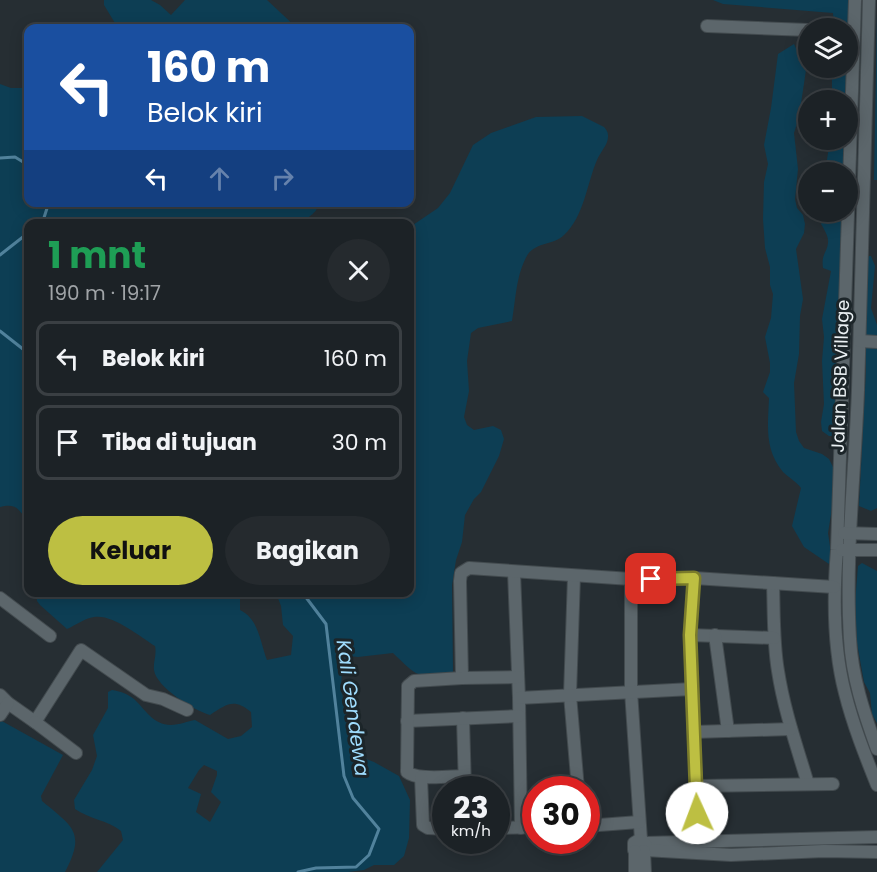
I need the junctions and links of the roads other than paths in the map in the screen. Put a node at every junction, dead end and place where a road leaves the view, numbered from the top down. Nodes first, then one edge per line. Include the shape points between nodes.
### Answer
1 (855, 0) edge
2 (870, 0) edge
3 (853, 18) edge
4 (707, 26) dead end
5 (798, 30) edge
6 (850, 78) edge
7 (860, 341) junction
8 (877, 342) edge
9 (837, 533) junction
10 (851, 533) junction
11 (877, 534) edge
12 (837, 550) junction
13 (850, 550) junction
14 (877, 550) edge
15 (514, 572) junction
16 (574, 576) junction
17 (694, 578) junction
18 (631, 579) junction
19 (773, 583) junction
20 (834, 587) junction
21 (0, 598) edge
22 (690, 635) junction
23 (50, 636) dead end
24 (715, 636) junction
25 (774, 638) junction
26 (518, 677) junction
27 (462, 678) junction
28 (692, 689) junction
29 (631, 691) junction
30 (570, 695) junction
31 (519, 698) junction
32 (4, 699) edge
33 (187, 710) dead end
34 (0, 715) edge
35 (519, 716) junction
36 (463, 718) junction
37 (407, 721) junction
38 (35, 722) junction
39 (791, 729) junction
40 (729, 731) junction
41 (694, 732) junction
42 (877, 749) edge
43 (76, 753) dead end
44 (464, 776) edge
45 (577, 776) edge
46 (421, 777) junction
47 (432, 779) edge
48 (808, 784) junction
49 (833, 784) dead end
50 (877, 785) edge
51 (696, 786) junction
52 (697, 813) dead end
53 (639, 822) junction
54 (600, 825) edge
55 (432, 828) edge
56 (510, 828) edge
57 (521, 828) joint
58 (877, 837) edge
59 (642, 847) junction
60 (877, 852) edge
61 (635, 872) edge
62 (645, 872) edge

1 - 3 street
2 - 7 street, Jalan BSB Village
4 - 5 street
6 - 9 street
7 - 8 street
7 - 10 street, Jalan BSB Village
9 - 10 street
9 - 12 street
10 - 11 street
10 - 13 street, Jalan BSB Village
11 - 14 street
12 - 13 street
12 - 20 street
13 - 14 street
13 - 42 street, Jalan BSB Village via 853,662 865,717
15 - 16 street
15 - 26 street
15 - 27 street via 469,568 461,573
16 - 18 street
16 - 30 street
17 - 18 street
17 - 19 street
17 - 22 street
18 - 29 street
19 - 20 street
19 - 25 street
20 - 50 street via 844,692
21 - 23 street
22 - 24 street
22 - 28 street
24 - 25 street
24 - 40 street
25 - 39 street
26 - 27 street
26 - 31 street
27 - 37 street via 411,683
28 - 29 street
28 - 41 street
29 - 30 street
29 - 53 street
30 - 31 street
30 - 45 street
31 - 35 street
32 - 34 street
32 - 38 street
33 - 38 street via 146,695 81,650
35 - 36 street
35 - 57 street
36 - 37 street
36 - 44 street
37 - 46 street via 406,770
38 - 43 street
39 - 40 street
39 - 48 street
40 - 41 street
41 - 51 street
46 - 47 street
46 - 55 street via 423,825
48 - 49 street
48 - 51 street
51 - 52 street
53 - 54 street
53 - 59 street
56 - 57 street
58 - 59 street
59 - 60 street via 731,855
59 - 61 street
59 - 62 street

